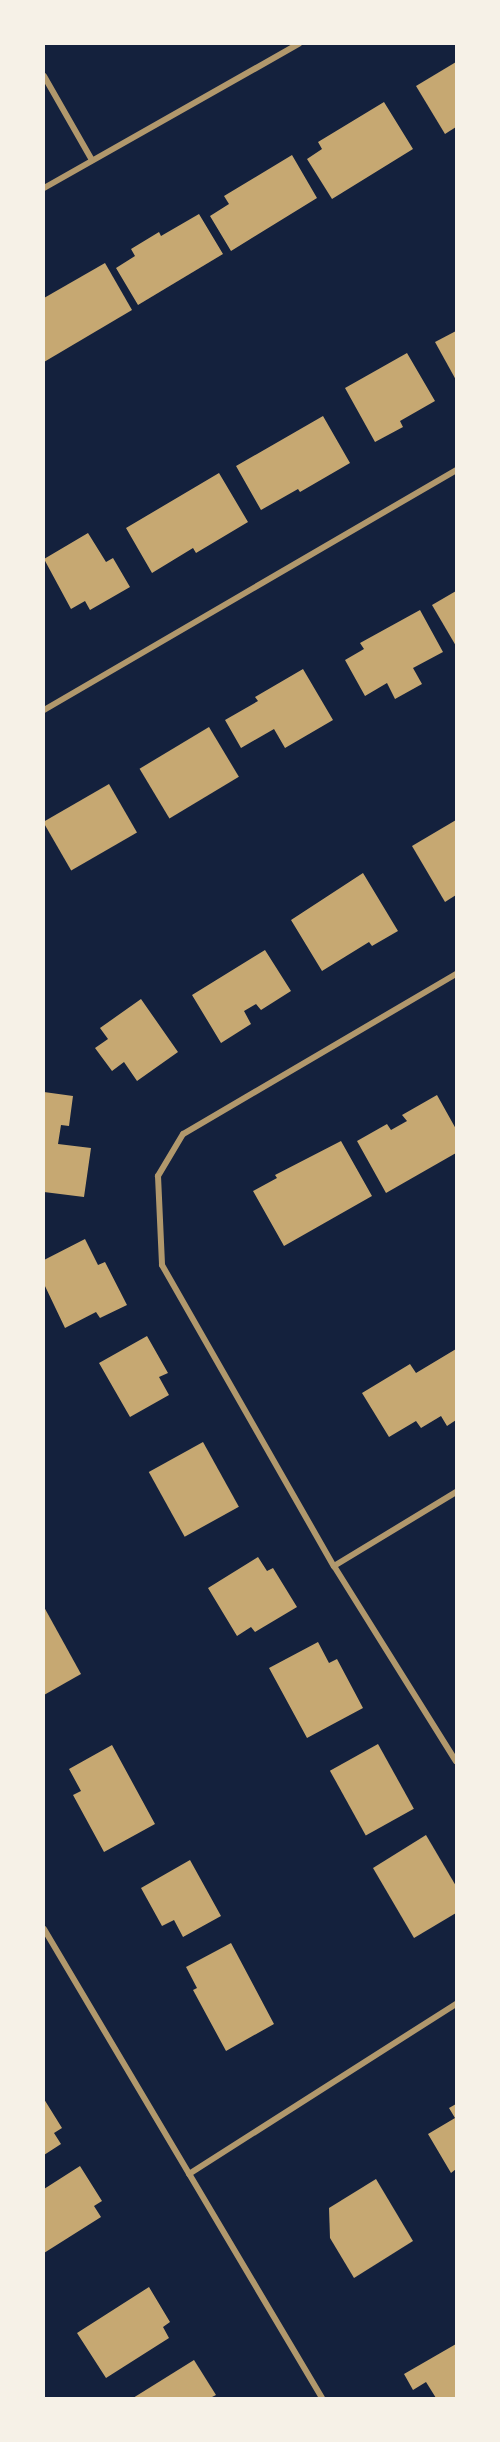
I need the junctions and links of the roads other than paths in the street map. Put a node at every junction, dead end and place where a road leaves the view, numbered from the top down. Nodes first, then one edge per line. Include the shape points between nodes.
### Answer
1 (299, 44) edge
2 (44, 76) edge
3 (92, 160) junction
4 (44, 188) edge
5 (456, 470) edge
6 (44, 710) edge
7 (456, 974) edge
8 (456, 1492) edge
9 (334, 1566) junction
10 (456, 1761) edge
11 (44, 1929) edge
12 (456, 2004) edge
13 (189, 2174) junction
14 (322, 2398) edge

1 - 3 street
2 - 3 street
3 - 4 street
5 - 6 street
7 - 9 street via 183,1134 158,1176 162,1265
8 - 9 street
9 - 10 street
11 - 13 street
12 - 13 street
13 - 14 street

